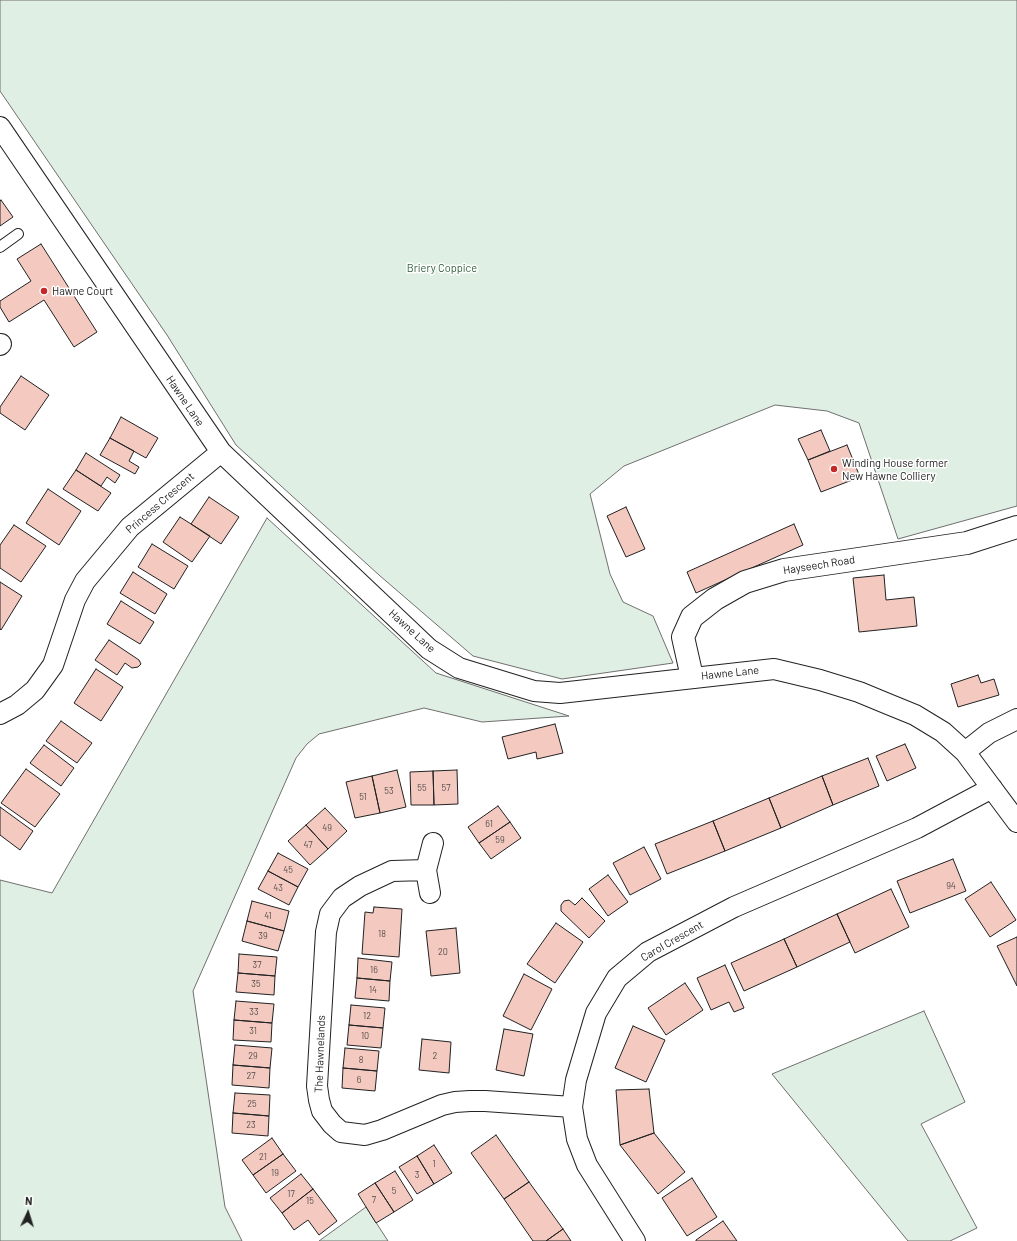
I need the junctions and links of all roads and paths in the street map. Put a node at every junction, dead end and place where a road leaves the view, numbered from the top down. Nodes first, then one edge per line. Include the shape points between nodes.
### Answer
1 (0, 127) edge
2 (18, 234) dead end
3 (0, 247) edge
4 (220, 452) junction
5 (1017, 527) edge
6 (692, 677) junction
7 (0, 714) edge
8 (1017, 719) edge
9 (965, 752) junction
10 (992, 788) junction
11 (1017, 822) edge
12 (433, 843) dead end
13 (426, 870) junction
14 (430, 894) dead end
15 (572, 1107) junction
16 (635, 1241) edge

1 - 4 street, Hawne Lane
2 - 3 lane
4 - 6 street, Hawne Lane via 429,649 459,668 534,691 560,693
4 - 7 street, Princess Crescent via 125,532 85,581 75,600 53,665 35,690 17,705
5 - 6 street, Hayseech Road via 967,542 784,570 745,582 715,599 692,617 683,636
6 - 9 street, Hawne Lane via 774,669 820,680 859,692 915,715 943,732
8 - 9 street via 989,734
9 - 10 street, Hawne Lane
10 - 11 street, Hawne Lane
10 - 15 street, Carol Crescent via 917,828 734,907 648,952 616,978 596,1013 576,1080
12 - 13 street
13 - 14 street
13 - 15 street, The Hawnelands via 392,871 360,886 342,898 330,914 326,932 317,1086 322,1111 341,1132 365,1135 442,1104 455,1102 485,1101
15 - 16 street, Carol Crescent via 577,1138 587,1164

